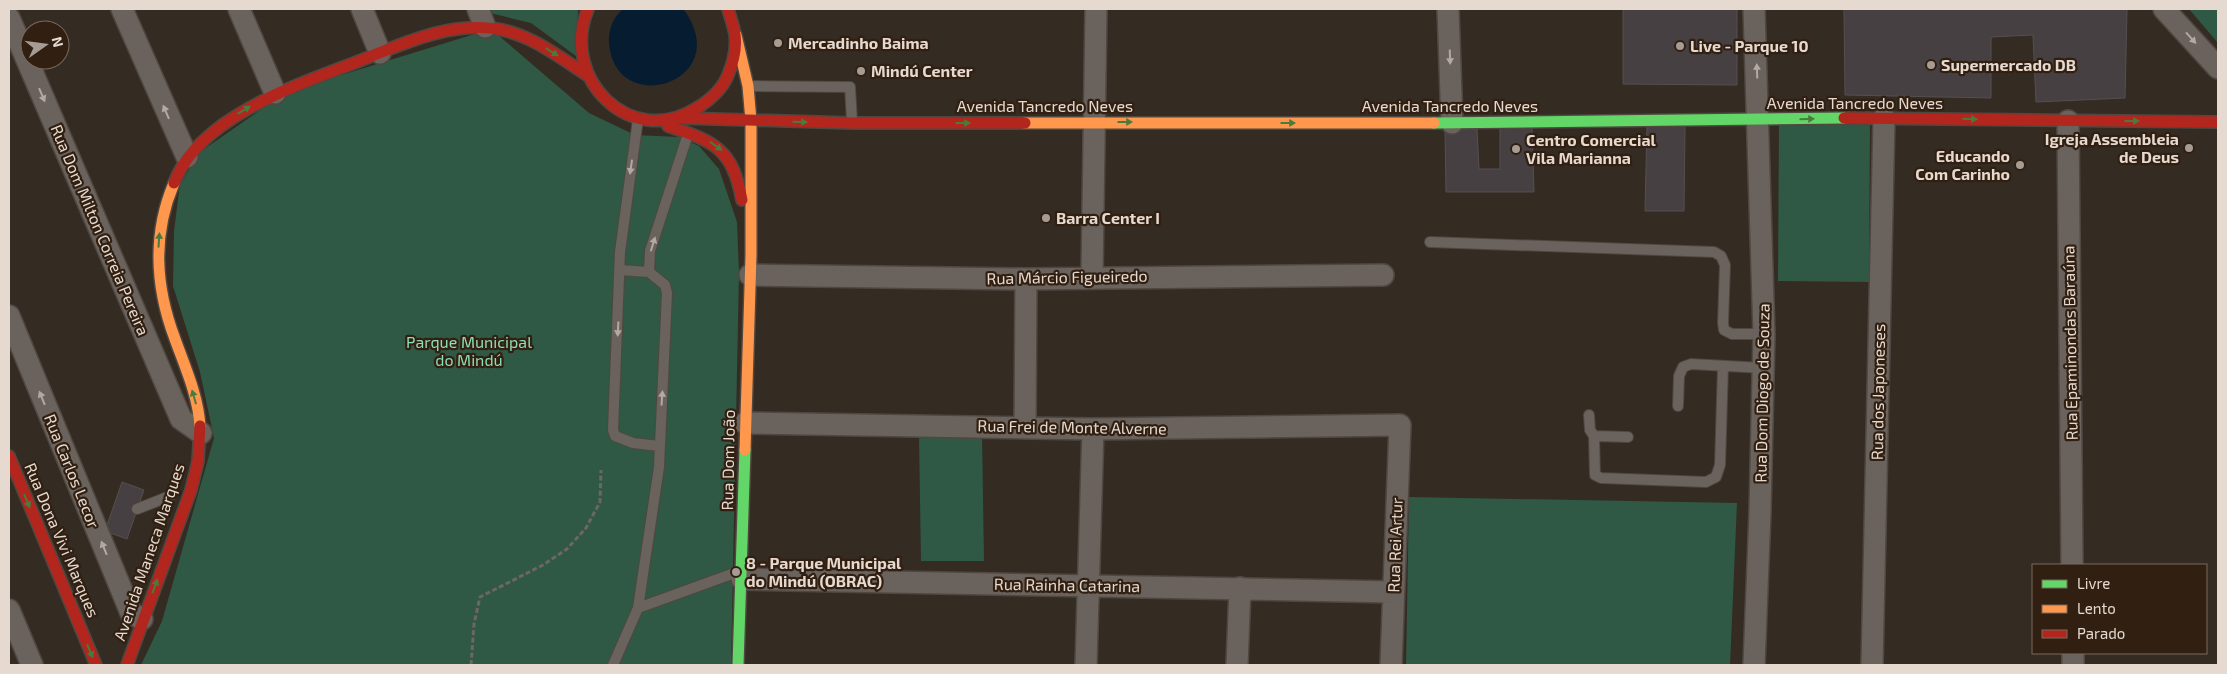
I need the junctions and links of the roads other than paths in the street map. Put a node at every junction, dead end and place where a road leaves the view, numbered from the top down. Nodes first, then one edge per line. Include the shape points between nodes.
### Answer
1 (122, 9) edge
2 (240, 9) edge
3 (362, 9) edge
4 (588, 9) edge
5 (1096, 9) edge
6 (1448, 9) edge
7 (1754, 9) edge
8 (2164, 9) edge
9 (730, 12) edge
10 (475, 14) edge
11 (9, 18) edge
12 (736, 35) junction
13 (376, 43) junction
14 (2218, 68) edge
15 (587, 75) junction
16 (270, 82) junction
17 (748, 86) junction
18 (681, 118) junction
19 (1884, 118) junction
20 (638, 119) junction
21 (1759, 120) junction
22 (655, 121) junction
23 (751, 121) junction
24 (2068, 121) junction
25 (1095, 122) junction
26 (2218, 122) edge
27 (852, 123) junction
28 (1452, 123) junction
29 (688, 133) junction
30 (181, 145) junction
31 (1430, 242) dead end
32 (751, 265) junction
33 (619, 270) junction
34 (649, 272) junction
35 (1383, 275) dead end
36 (1092, 277) junction
37 (1026, 279) junction
38 (9, 316) edge
39 (157, 333) dead end
40 (1764, 334) junction
41 (1723, 366) junction
42 (1763, 368) junction
43 (1678, 406) dead end
44 (1589, 415) dead end
45 (745, 423) junction
46 (1400, 425) joint
47 (1025, 427) junction
48 (188, 428) junction
49 (1093, 429) junction
50 (1594, 436) junction
51 (1628, 437) dead end
52 (659, 446) junction
53 (9, 456) edge
54 (171, 491) joint
55 (137, 509) dead end
56 (164, 514) dead end
57 (2072, 564) edge
58 (742, 575) junction
59 (1089, 585) junction
60 (1240, 588) junction
61 (1393, 592) junction
62 (638, 608) junction
63 (9, 610) edge
64 (134, 612) junction
65 (32, 665) edge
66 (96, 665) edge
67 (127, 665) edge
68 (613, 665) edge
69 (738, 665) edge
70 (1086, 665) edge
71 (1238, 665) edge
72 (1391, 665) edge
73 (1754, 665) edge
74 (1872, 665) edge

30 -> 1 street
2 - 16 street
3 - 13 street
4 - 15 main road via 580,37
5 - 25 street
6 -> 28 street
21 -> 7 street, Rua Dom Diogo de Souza
8 -> 14 street
9 - 12 main road, Rua Dom João
10 - 13 main road, Avenida Maneca Marques via 468,27
10 -> 15 main road, Avenida Maneca Marques via 532,40
11 -> 48 street, Rua Dom Milton Correia Pereira
12 - 17 main road, Rua Dom João
12 - 18 main road via 736,53 723,86 712,100
13 - 16 main road, Avenida Maneca Marques
15 - 20 main road via 608,103
30 -> 16 main road, Avenida Maneca Marques via 219,127 244,110
17 - 23 main road, Rua Dom João
17 - 27 lane via 850,87
18 - 22 main road
18 - 23 main road, Avenida Tancredo Neves
21 -> 19 main road, Avenida Tancredo Neves
19 -> 24 main road, Avenida Tancredo Neves
19 - 74 street, Rua dos Japoneses
20 - 22 main road
20 -> 33 lane
21 - 28 main road, Avenida Tancredo Neves
21 - 40 street, Rua Dom Diogo de Souza
22 - 29 main road, Rua Dom João
23 -> 27 main road, Avenida Tancredo Neves
23 - 32 main road, Rua Dom João
24 -> 26 main road, Avenida Tancredo Neves
24 - 57 street, Rua Epaminondas Baraúna
27 -> 25 main road, Avenida Tancredo Neves
25 -> 28 main road, Avenida Tancredo Neves
25 - 36 street
29 -> 32 main road, Rua Dom João via 712,142 724,152 735,169
34 -> 29 lane via 650,251
48 -> 30 main road, Avenida Maneca Marques via 199,413 167,316 158,271 158,236
31 - 40 lane via 1714,252 1721,256 1725,265 1724,330 1732,334
32 - 37 street, Rua Márcio Figueiredo
32 - 45 main road, Rua Dom João
33 - 34 lane
33 -> 52 lane via 614,433 633,443
52 -> 34 lane via 667,292 665,285
35 - 36 street, Rua Márcio Figueiredo
36 - 37 street, Rua Márcio Figueiredo
37 - 47 street
64 -> 38 street, Rua Carlos Lecor
39 - 48 main road, Avenida Maneca Marques
40 - 42 street, Rua Dom Diogo de Souza
41 - 42 lane
41 - 43 lane via 1690,364 1683,367 1679,376
41 - 50 lane via 1720,466 1716,477 1706,482 1601,478 1595,475 1594,470
42 - 73 street, Rua Dom Diogo de Souza
44 - 50 lane via 1590,430
45 - 47 street, Rua Frei de Monte Alverne
45 - 58 main road, Rua Dom João
46 - 49 street, Rua Frei de Monte Alverne
46 - 61 street, Rua Rei Artur
47 - 49 street, Rua Frei de Monte Alverne
64 -> 48 main road, Avenida Maneca Marques via 188,498 199,453
49 - 59 street
50 - 51 lane
52 - 62 lane via 659,467
53 -> 66 main road, Rua Dona Vivi Marques
54 - 55 lane
54 - 56 main road, Avenida Maneca Marques
58 - 59 street, Rua Rainha Catarina
58 - 62 lane
58 - 69 main road, Rua Dom João
59 - 60 street, Rua Rainha Catarina
59 - 70 street
60 - 61 street, Rua Rainha Catarina
60 - 71 street
61 - 72 street, Rua Rei Artur
62 - 68 lane
63 - 65 street
64 - 67 main road, Avenida Maneca Marques

